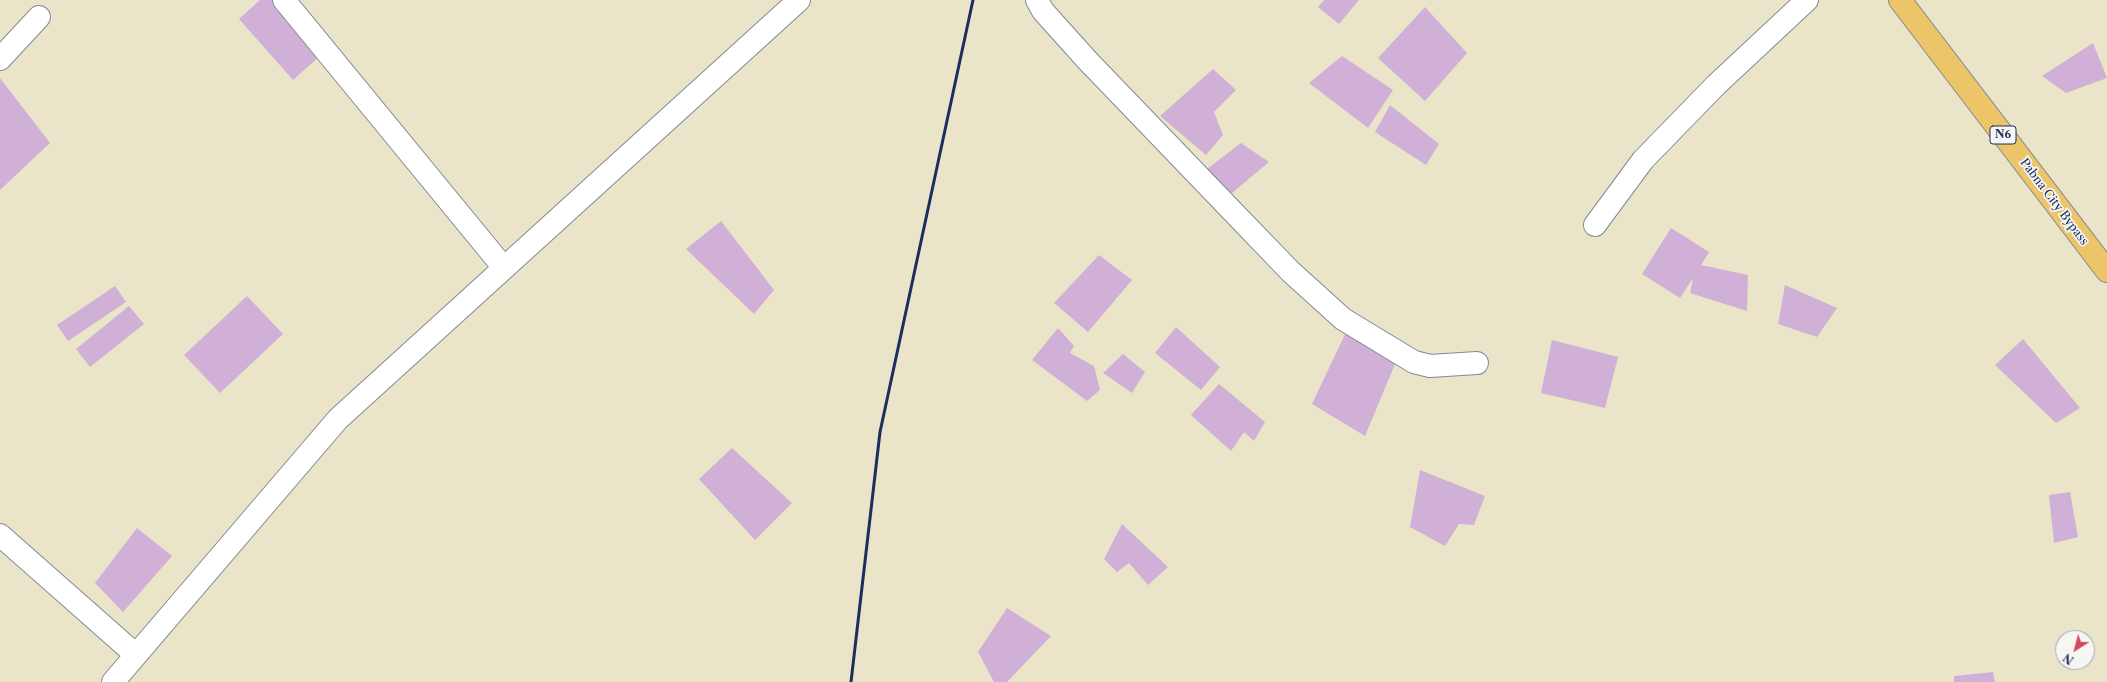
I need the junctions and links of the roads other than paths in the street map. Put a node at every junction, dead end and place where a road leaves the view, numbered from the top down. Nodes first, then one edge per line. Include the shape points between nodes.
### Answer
1 (284, 0) edge
2 (799, 0) edge
3 (1037, 0) edge
4 (1807, 0) edge
5 (1900, 0) edge
6 (38, 17) dead end
7 (0, 59) edge
8 (1595, 225) dead end
9 (504, 268) junction
10 (2107, 271) edge
11 (1477, 363) dead end
12 (0, 535) edge
13 (136, 655) junction
14 (113, 682) edge

1 - 9 street
2 - 9 street
3 - 11 street via 1043,11 1082,54 1231,210 1291,272 1343,319 1414,362 1430,366
4 - 8 street via 1716,85 1643,160
5 - 10 highway, Pabna City Bypass / N6
6 - 7 street
9 - 13 street via 338,419
12 - 13 street
13 - 14 street

